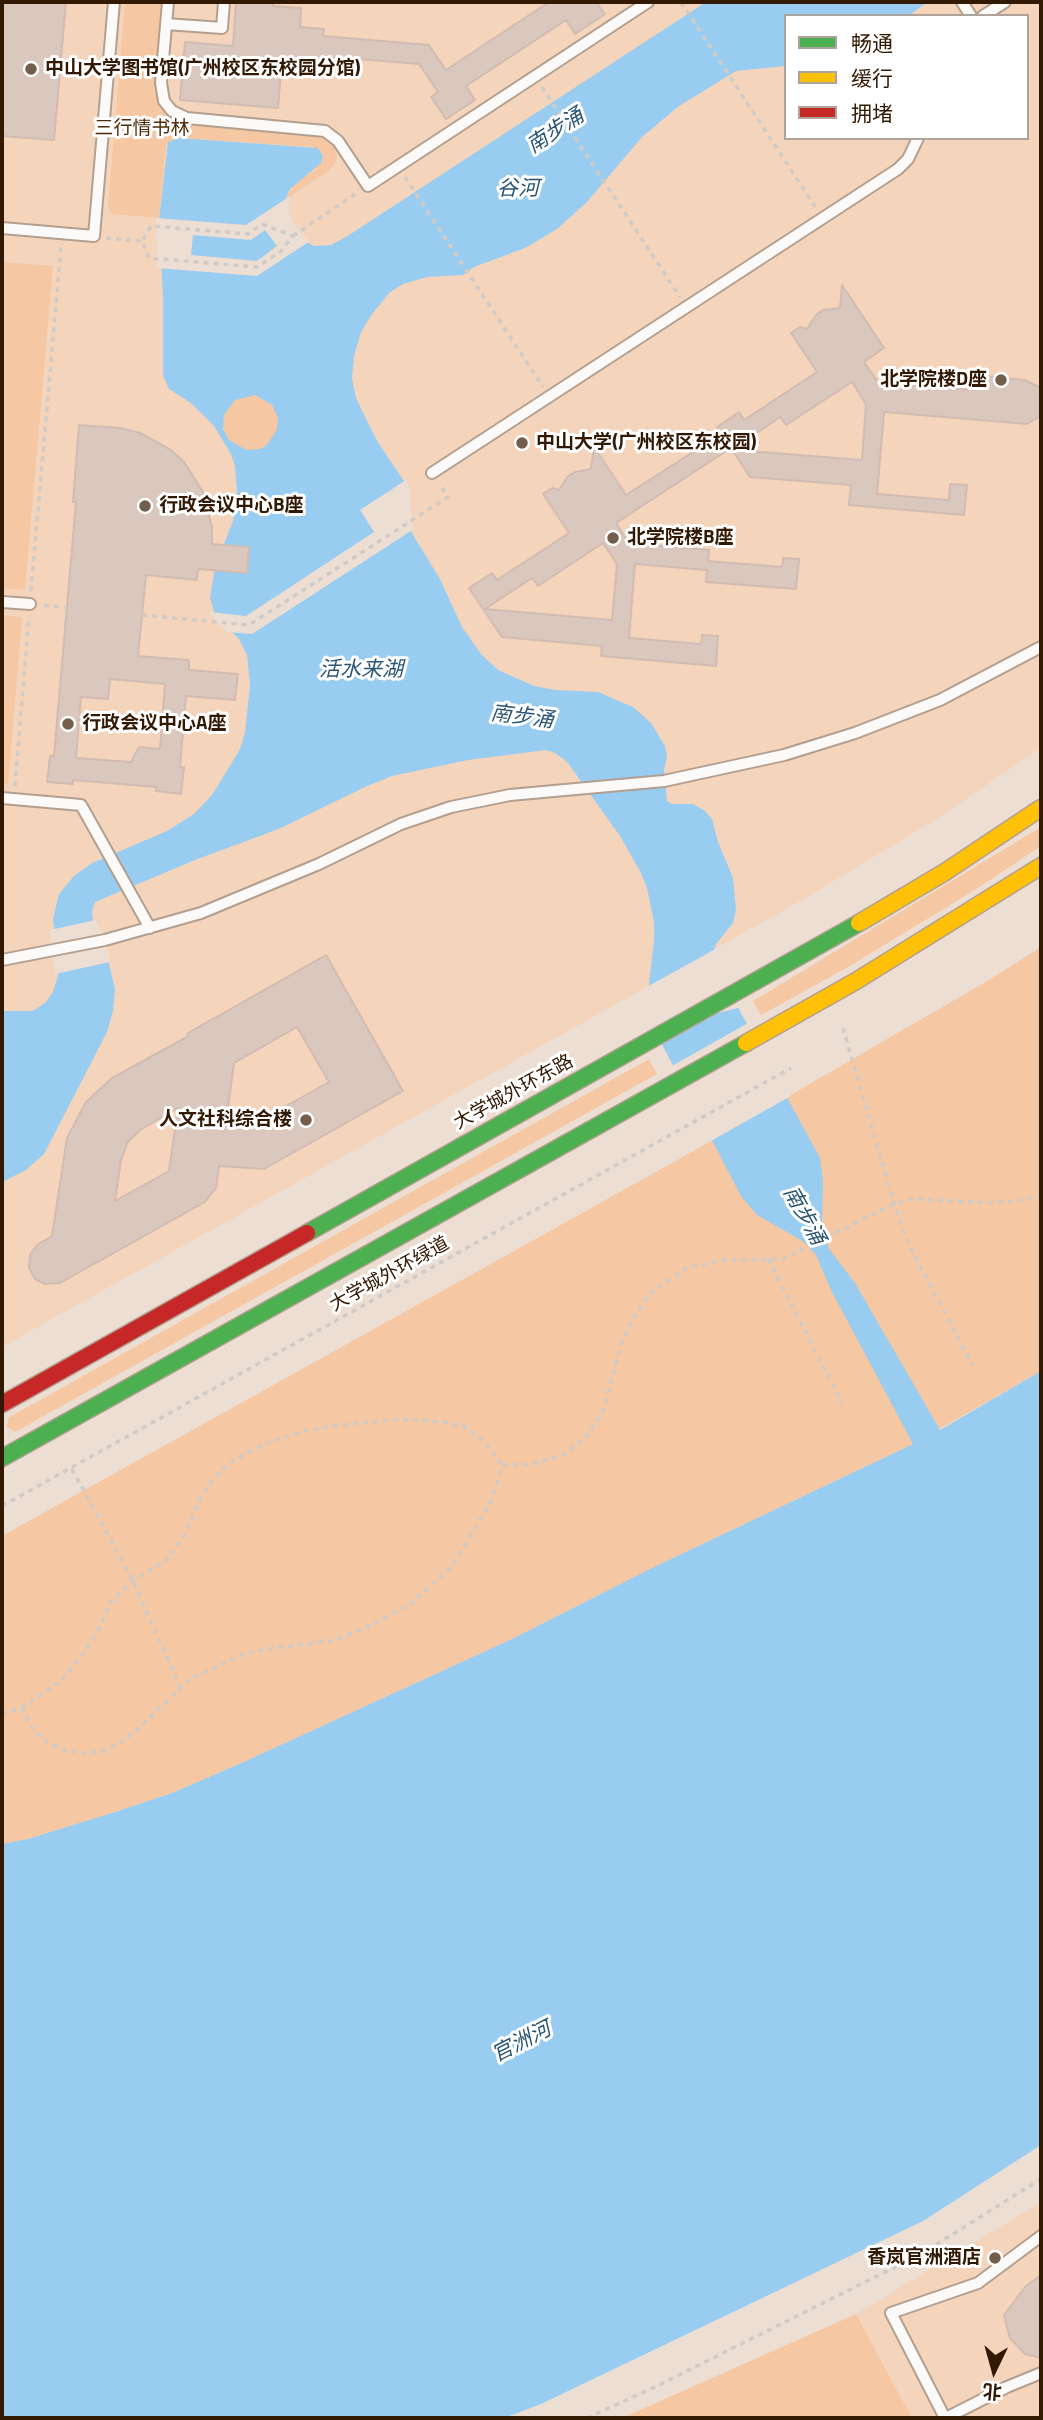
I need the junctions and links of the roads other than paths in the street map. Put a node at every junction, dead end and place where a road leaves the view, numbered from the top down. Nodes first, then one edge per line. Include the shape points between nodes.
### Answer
1 (114, 2) edge
2 (168, 2) edge
3 (224, 2) edge
4 (648, 2) edge
5 (1005, 2) edge
6 (986, 14) edge
7 (166, 24) junction
8 (917, 140) edge
9 (2, 229) edge
10 (432, 473) road end
11 (2, 602) edge
12 (30, 604) road end
13 (1041, 648) edge
14 (8, 799) edge
15 (1041, 808) edge
16 (1041, 866) edge
17 (150, 928) junction
18 (2, 960) edge
19 (2, 1404) edge
20 (2, 1458) edge
21 (1041, 2236) edge
22 (1041, 2373) edge
23 (946, 2418) edge

1 - 9 lane via 94,236
2 - 7 lane
3 - 7 lane via 222,28
4 - 7 lane via 368,186 336,138 325,131 187,118 172,111 161,87
5 - 6 lane
8 - 10 lane via 903,165
11 - 12 lane
13 - 17 lane via 940,700 855,733 754,763 664,781 479,800 427,814 244,896
14 - 17 lane via 81,805
15 - 19 main road, 大学城外环东路 via 945,872 746,988
16 - 20 main road via 927,939 769,1030
17 - 18 lane
21 - 23 lane via 978,2283 891,2313
22 - 23 lane

